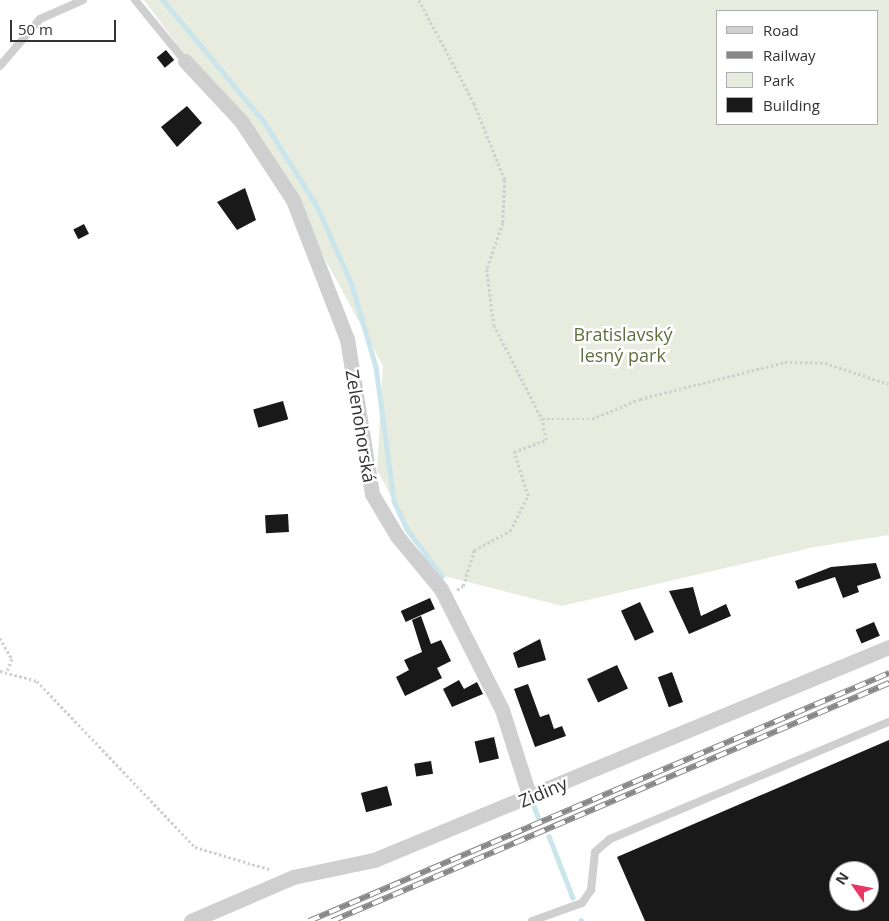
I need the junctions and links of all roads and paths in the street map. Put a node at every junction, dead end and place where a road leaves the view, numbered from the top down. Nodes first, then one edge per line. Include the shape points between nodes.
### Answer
1 (83, 0) edge
2 (135, 0) edge
3 (419, 0) edge
4 (185, 61) joint
5 (0, 66) edge
6 (889, 384) edge
7 (542, 419) junction
8 (446, 599) junction
9 (0, 638) edge
10 (889, 647) edge
11 (8, 670) junction
12 (0, 671) edge
13 (889, 722) edge
14 (530, 798) junction
15 (293, 877) junction
16 (191, 921) edge
17 (532, 921) edge

1 - 5 lane via 40,19
2 - 4 lane
3 - 7 path via 474,103 505,180 503,223 487,269 494,325
4 - 8 street, Zelenohorská via 241,121 293,200 347,339 372,494 397,536
6 - 7 path via 825,364 785,362 640,399 592,419
7 - 8 path via 546,440 514,452 528,496 510,531 474,550 463,586
8 - 14 street, Zelenohorská via 502,710
9 - 11 path via 12,659
10 - 14 street, Zidiny
11 - 12 path
11 - 15 path via 38,681 195,847
13 - 17 lane via 610,839 595,852 591,890 582,903
14 - 15 street, Zidiny via 374,860
15 - 16 street, Zidiny

